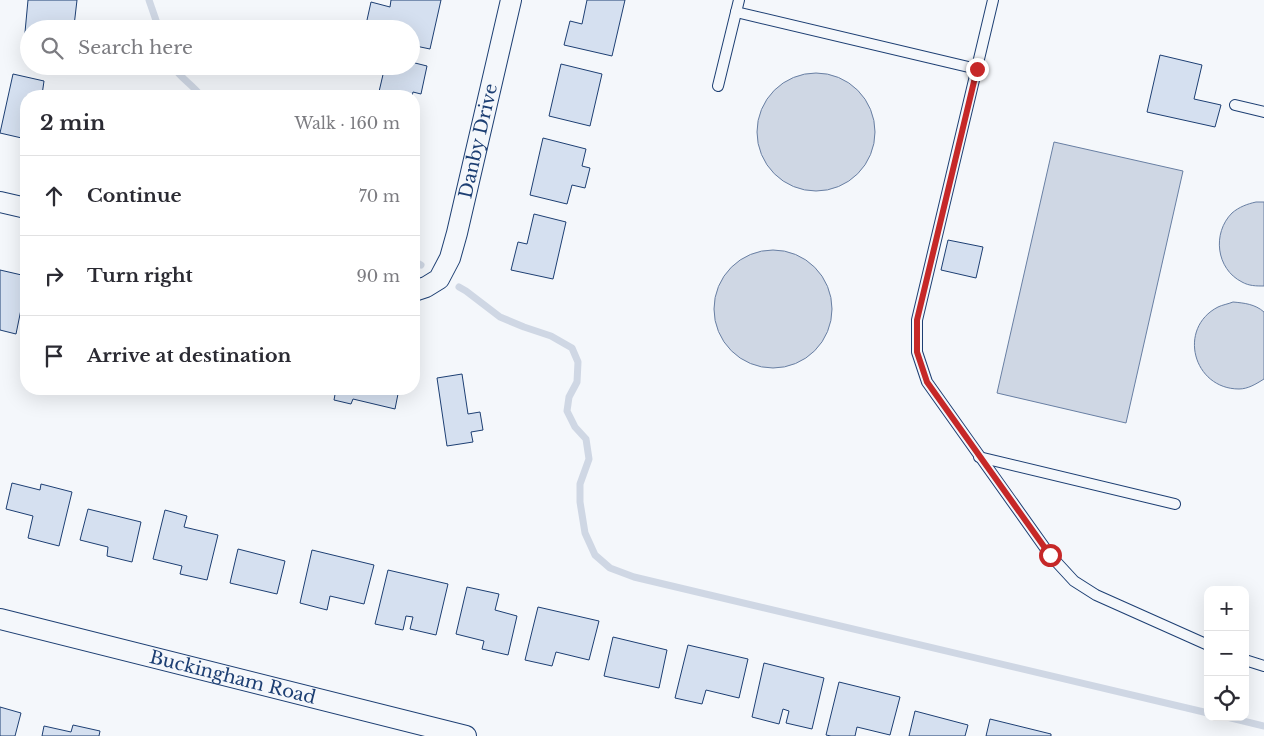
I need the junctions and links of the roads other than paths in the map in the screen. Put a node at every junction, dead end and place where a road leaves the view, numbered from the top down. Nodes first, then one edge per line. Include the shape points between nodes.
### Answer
1 (510, 0) edge
2 (739, 0) edge
3 (993, 0) edge
4 (736, 12) junction
5 (977, 69) junction
6 (718, 86) dead end
7 (1235, 105) dead end
8 (1264, 112) edge
9 (0, 202) edge
10 (20, 207) edge
11 (420, 289) edge
12 (979, 457) junction
13 (1174, 504) dead end
14 (0, 619) edge
15 (1204, 643) edge
16 (1249, 661) edge
17 (1264, 666) edge
18 (466, 736) edge

1 - 11 street, Danby Drive via 450,258 439,279
2 - 4 lane
3 - 5 lane
4 - 5 lane
4 - 6 lane
5 - 12 lane via 917,320 917,352 927,382
7 - 8 lane
9 - 10 street
12 - 13 lane
12 - 15 lane via 1050,555 1074,582
14 - 18 street, Buckingham Road
16 - 17 lane

